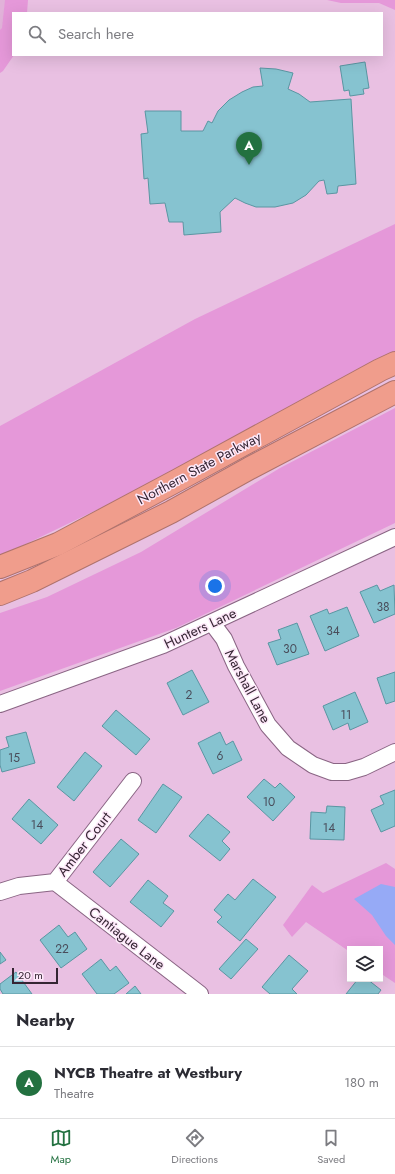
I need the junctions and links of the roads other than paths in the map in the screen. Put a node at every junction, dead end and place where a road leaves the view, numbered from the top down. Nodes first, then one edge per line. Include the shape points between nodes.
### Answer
1 (395, 363) edge
2 (395, 392) edge
3 (395, 537) edge
4 (0, 567) edge
5 (0, 594) edge
6 (212, 623) junction
7 (0, 704) edge
8 (395, 752) edge
9 (133, 782) dead end
10 (55, 882) junction
11 (0, 892) edge
12 (200, 994) edge

1 - 4 highway, Northern State Parkway via 58,544
2 - 5 highway, Northern State Parkway via 171,512 32,581
3 - 6 street, Hunters Lane
6 - 7 street, Hunters Lane via 163,645
6 - 8 street, Marshall Lane via 224,639 268,726 288,748 313,765 332,772 359,769
9 - 10 street, Amber Court
10 - 11 street, Amber Court via 18,886
10 - 12 street, Cantiague Lane

